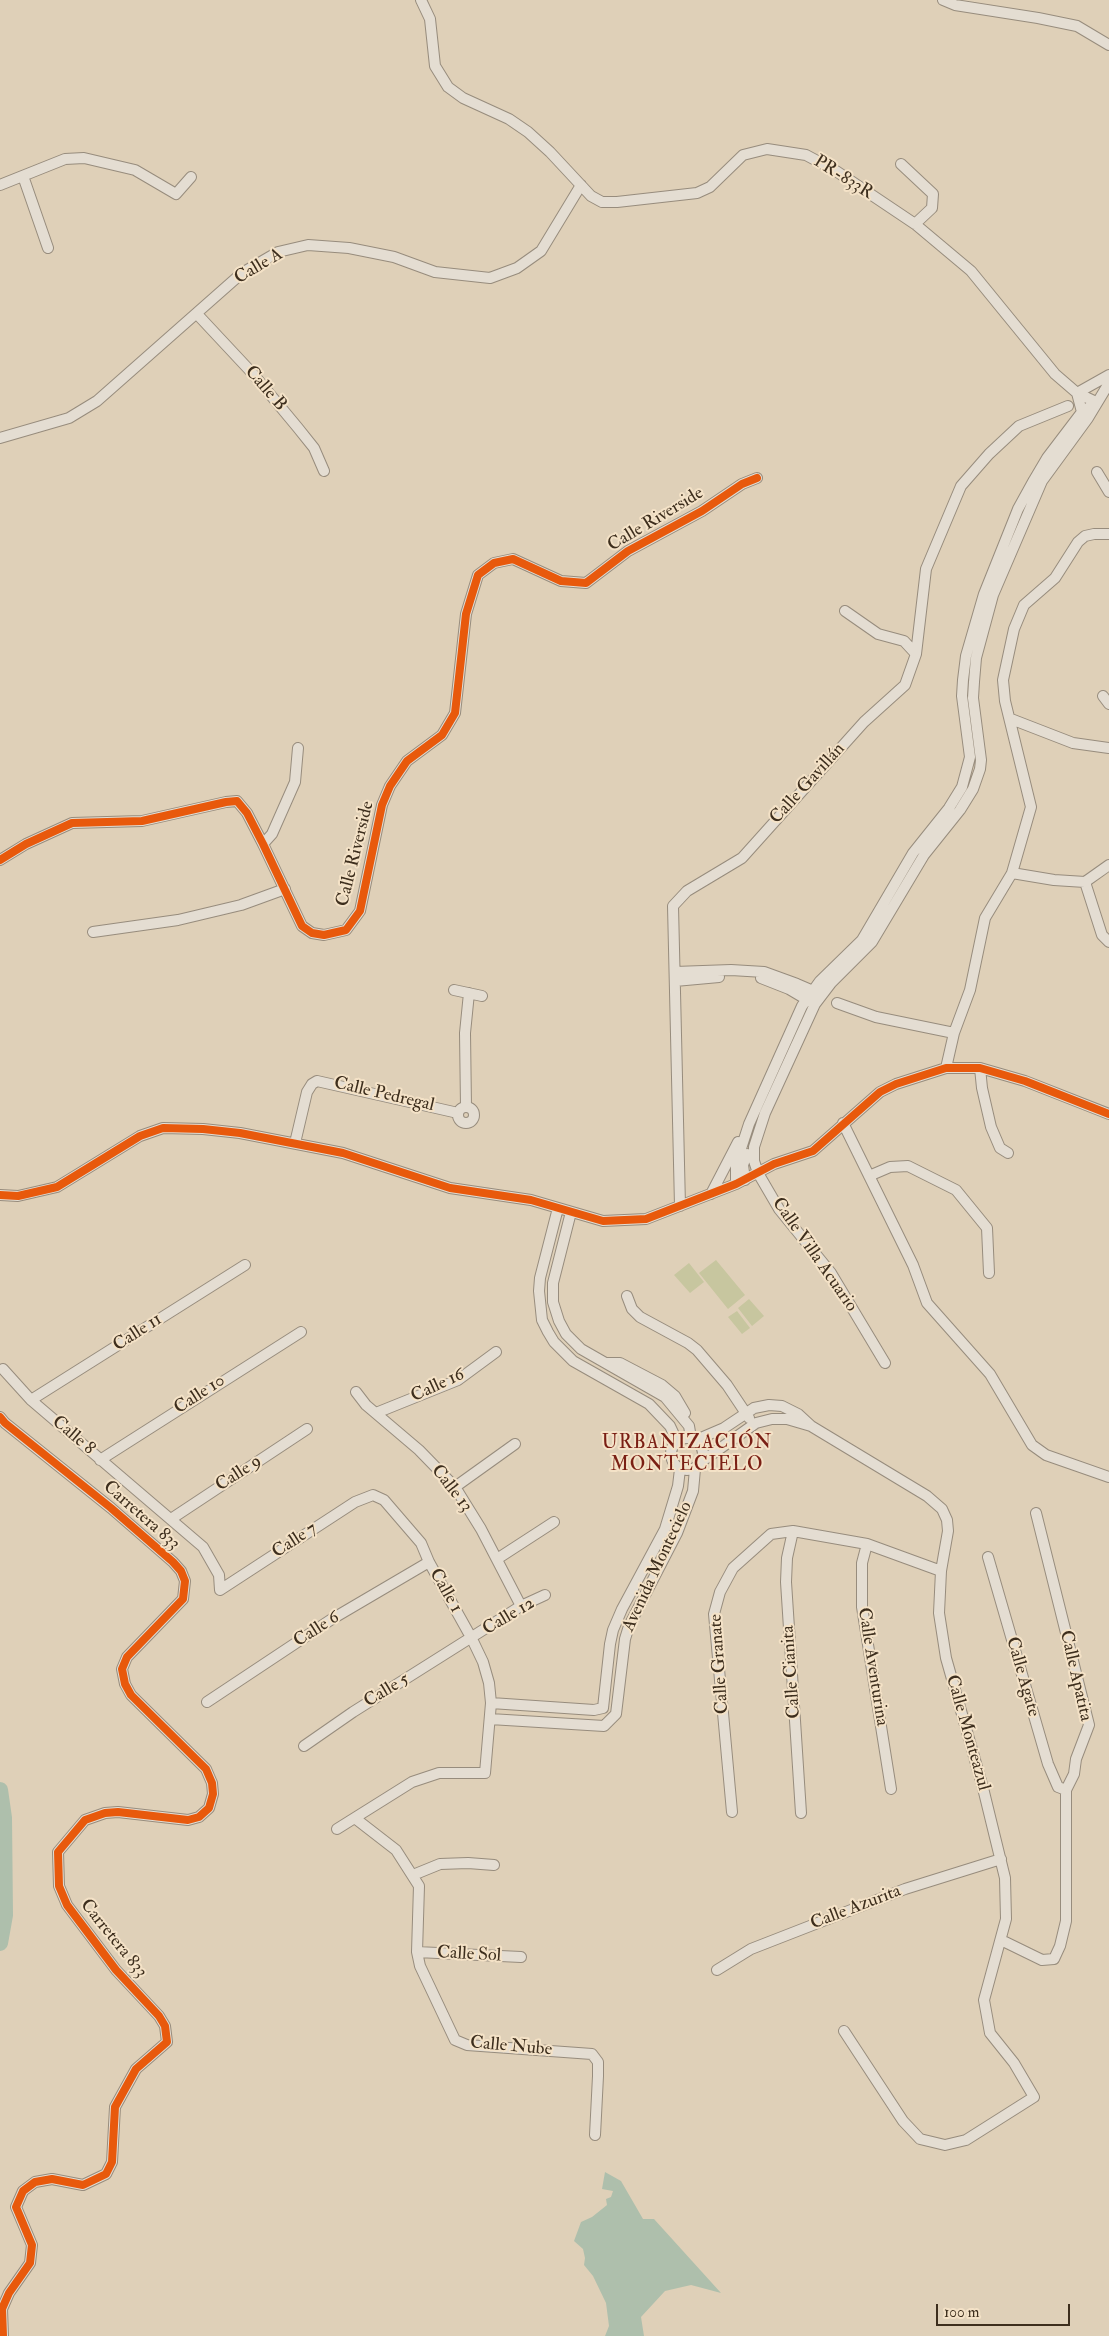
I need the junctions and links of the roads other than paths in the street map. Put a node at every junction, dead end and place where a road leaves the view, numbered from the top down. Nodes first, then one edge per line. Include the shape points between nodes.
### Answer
1 (421, 0) edge
2 (943, 0) edge
3 (1109, 45) edge
4 (901, 164) dead end
5 (24, 176) junction
6 (191, 177) dead end
7 (0, 185) edge
8 (581, 185) junction
9 (915, 224) junction
10 (48, 248) dead end
11 (197, 314) junction
12 (1109, 375) edge
13 (1109, 383) edge
14 (1076, 393) junction
15 (1096, 402) junction
16 (1068, 406) dead end
17 (1082, 412) junction
18 (0, 438) edge
19 (324, 471) dead end
20 (1097, 472) dead end
21 (757, 478) dead end
22 (1109, 492) edge
23 (1109, 534) edge
24 (845, 611) dead end
25 (916, 654) junction
26 (1011, 718) junction
27 (298, 748) dead end
28 (1109, 748) edge
29 (263, 844) junction
30 (0, 860) edge
31 (1109, 865) edge
32 (1012, 873) junction
33 (1085, 882) junction
34 (285, 889) junction
35 (93, 932) dead end
36 (1109, 942) edge
37 (675, 976) junction
38 (454, 990) dead end
39 (817, 992) junction
40 (469, 993) junction
41 (482, 996) dead end
42 (810, 1002) junction
43 (836, 1003) dead end
44 (954, 1033) junction
45 (946, 1068) junction
46 (980, 1068) junction
47 (1109, 1114) edge
48 (843, 1123) junction
49 (749, 1124) junction
50 (760, 1128) junction
51 (295, 1143) junction
52 (1008, 1153) dead end
53 (758, 1173) junction
54 (868, 1176) junction
55 (741, 1182) junction
56 (0, 1194) edge
57 (710, 1194) junction
58 (680, 1206) junction
59 (558, 1208) junction
60 (572, 1212) junction
61 (245, 1265) dead end
62 (989, 1273) dead end
63 (627, 1296) dead end
64 (301, 1332) dead end
65 (496, 1352) dead end
66 (885, 1363) dead end
67 (3, 1369) dead end
68 (356, 1392) dead end
69 (31, 1400) junction
70 (376, 1413) junction
71 (746, 1413) junction
72 (0, 1417) edge
73 (754, 1425) junction
74 (810, 1426) junction
75 (307, 1429) dead end
76 (693, 1439) junction
77 (677, 1441) junction
78 (515, 1444) dead end
79 (100, 1460) junction
80 (698, 1465) junction
81 (680, 1469) junction
82 (1109, 1477) edge
83 (455, 1487) junction
84 (373, 1495) joint
85 (1036, 1513) dead end
86 (171, 1519) junction
87 (554, 1522) dead end
88 (793, 1531) junction
89 (867, 1544) junction
90 (988, 1557) dead end
91 (497, 1558) junction
92 (429, 1562) junction
93 (941, 1571) junction
94 (220, 1590) joint
95 (545, 1595) dead end
96 (521, 1606) junction
97 (472, 1639) junction
98 (207, 1702) dead end
99 (491, 1703) junction
100 (490, 1719) junction
101 (304, 1746) dead end
102 (891, 1789) dead end
103 (1066, 1790) junction
104 (732, 1812) dead end
105 (801, 1813) dead end
106 (356, 1819) junction
107 (337, 1829) dead end
108 (1001, 1859) junction
109 (494, 1865) dead end
110 (413, 1875) junction
111 (1001, 1940) junction
112 (417, 1952) junction
113 (521, 1957) dead end
114 (718, 1970) dead end
115 (844, 2031) dead end
116 (595, 2135) dead end
117 (3, 2336) edge

1 - 8 street, PR-833R / PR-833R via 430,19 435,66 448,87 462,98 509,119 528,132
2 - 3 street via 954,5 1077,26
4 - 9 street via 933,194 932,208
5 - 6 street via 65,159 84,158 134,170 176,194
5 - 7 street
5 - 10 street
8 - 9 street, PR-833R / PR-833R via 602,202 698,193 710,187 743,155 766,149 806,155 836,171
8 - 11 street, Calle A via 541,252 517,268 490,278 436,272 394,257 349,248 308,245 278,252 242,274
9 - 14 street, PR-833R / PR-833R via 971,271 1054,374
11 - 18 street, Calle A via 97,401 69,418
11 - 19 street, Calle B via 298,428 314,448
12 - 14 street
13 - 15 street
14 - 15 street, PR-833R / PR-833R
14 - 17 street
15 - 17 street
15 - 39 street via 1042,481 993,595 976,658 974,705 981,760 972,789 960,810 924,855 877,936
16 - 25 street, Calle Gavillán via 1019,426 961,486 926,569
17 - 39 street via 1047,458 1022,502 984,594 966,656 963,680 970,758 962,787 913,853 862,940
20 - 22 street
21 - 34 street, Calle Riverside via 628,550 586,583 561,581 513,559 494,562 478,575 466,614 455,713 442,735 406,761 390,786 382,805 360,911 354,922 339,933 312,933 302,926
23 - 26 street via 1085,536 1054,578 1024,605 1009,647 1003,680
24 - 25 street via 878,634 904,641
25 - 37 street, Calle Gavillán via 905,685 864,722 742,858 686,891 674,906
26 - 28 street via 1073,743
26 - 32 street via 1031,807
27 - 29 street via 295,782 272,834
29 - 30 street, Calle Riverside via 237,802 226,802 142,821 72,823
29 - 34 street, Calle Riverside
31 - 33 street
32 - 33 street
32 - 44 street via 985,918 970,990
33 - 36 street via 1102,935
34 - 35 street via 240,905 178,920
37 - 39 street via 731,970 764,972
37 - 42 street via 759,978 789,989
37 - 58 street, Calle Gavillán
38 - 40 street
39 - 42 street
40 - 41 street
40 - 51 street, Calle Pedregal via 462,1110 317,1081 308,1092
42 - 49 street
42 - 50 street
43 - 44 street via 876,1017
44 - 45 street
45 - 46 street
45 - 48 street via 880,1092
46 - 47 street via 1025,1081
46 - 52 street via 994,1134 1000,1148
48 - 53 street via 813,1151
48 - 54 street
49 - 55 street via 736,1164
49 - 57 street
50 - 53 street via 753,1155
50 - 55 street via 745,1158
51 - 56 street via 203,1129 162,1128 140,1136 57,1187 18,1196
51 - 59 street via 343,1153 450,1188 531,1200
53 - 55 street
53 - 66 street, Calle Villa Acuario via 779,1209 831,1272
54 - 62 street via 890,1167 908,1166 956,1190 987,1228
54 - 82 street via 913,1265 927,1303 990,1374 1032,1445 1046,1455
55 - 57 street
57 - 58 street
58 - 60 street via 646,1219 629,1220 603,1221
59 - 60 street
59 - 77 street via 540,1278 542,1320 548,1332 573,1361 649,1404 670,1426
60 - 76 street via 553,1283 555,1311 562,1328 573,1342 665,1397 689,1426
61 - 69 street, Calle 11
63 - 71 street via 632,1309 640,1316 697,1350
64 - 79 street, Calle 10
65 - 70 street, Calle 16 via 458,1380
67 - 69 street, Calle 8
68 - 70 street, Calle 13
69 - 79 street, Calle 8
70 - 83 street, Calle 13
71 - 73 street
71 - 74 street, Calle Monteazul via 768,1405 782,1406 798,1414
71 - 76 street, Calle Monteazul via 724,1428
72 - 117 street, Carretera 833 via 111,1508 181,1572 185,1581 183,1599 127,1657 122,1669 131,1695 206,1769 213,1794 209,1808 199,1817 188,1820 118,1812 98,1815 85,1820 58,1852 59,1886 67,1905 116,1970 159,2016 165,2026 167,2042 136,2069 119,2099 112,2132 112,2162 106,2174 83,2185 52,2179 35,2182 23,2190 16,2207 32,2245 30,2263 2,2309
73 - 74 street, Calle Monteazul via 772,1419
73 - 80 street, Calle Monteazul
74 - 93 street, Calle Monteazul via 927,1496 942,1509 948,1531
75 - 86 street, Calle 9
76 - 77 street
76 - 80 street via 702,1448
77 - 81 street via 670,1454
78 - 83 street
79 - 86 street, Calle 8
80 - 81 street
80 - 100 street, Avenida Montecielo via 677,1533 629,1626 616,1714 604,1726
81 - 99 street, Avenida Montecielo via 665,1528 614,1630 603,1708
83 - 91 street, Calle 13
84 - 92 street, Calle 1 via 384,1500 407,1524 421,1543
84 - 94 street, Calle 7 via 355,1502
85 - 103 street, Calle Apatita via 1089,1725
86 - 94 street, Calle 8 via 203,1547 219,1575
87 - 91 street
88 - 89 street, Calle Granate
88 - 104 street, Calle Granate via 770,1534 733,1568 720,1592 714,1614
88 - 105 street, Calle Cianita via 786,1582
89 - 93 street, Calle Granate
89 - 102 street, Calle Aventurina via 862,1563 862,1607
90 - 103 street, Calle Agate via 1048,1764 1058,1787
91 - 96 street, Calle 13
92 - 97 street, Calle 1
92 - 98 street, Calle 6 via 332,1619
93 - 108 street, Calle Monteazul via 940,1613 946,1658
95 - 96 street, Calle 12
96 - 97 street, Calle 12
97 - 99 street, Calle 1 via 483,1662
97 - 101 street, Calle 5
99 - 100 street, Calle 1
100 - 106 street, Calle 1 via 485,1773 439,1774 412,1782
103 - 111 street, Calle Apatita via 1066,1921 1060,1946 1054,1959 1042,1960
106 - 107 street
106 - 110 street, Calle Nube via 396,1850
108 - 111 street, Calle Monteazul via 1006,1919
108 - 114 street, Calle Azurita via 878,1899 751,1949
109 - 110 street via 440,1864
110 - 112 street, Calle Nube via 419,1886 420,1900
111 - 115 street, Calle Monteazul via 984,2000 990,2033 1014,2063 1034,2097 966,2140 945,2146 920,2139 903,2121
112 - 113 street, Calle Sol
112 - 116 street, Calle Nube via 420,1966 456,2040 467,2045 592,2054 598,2062

